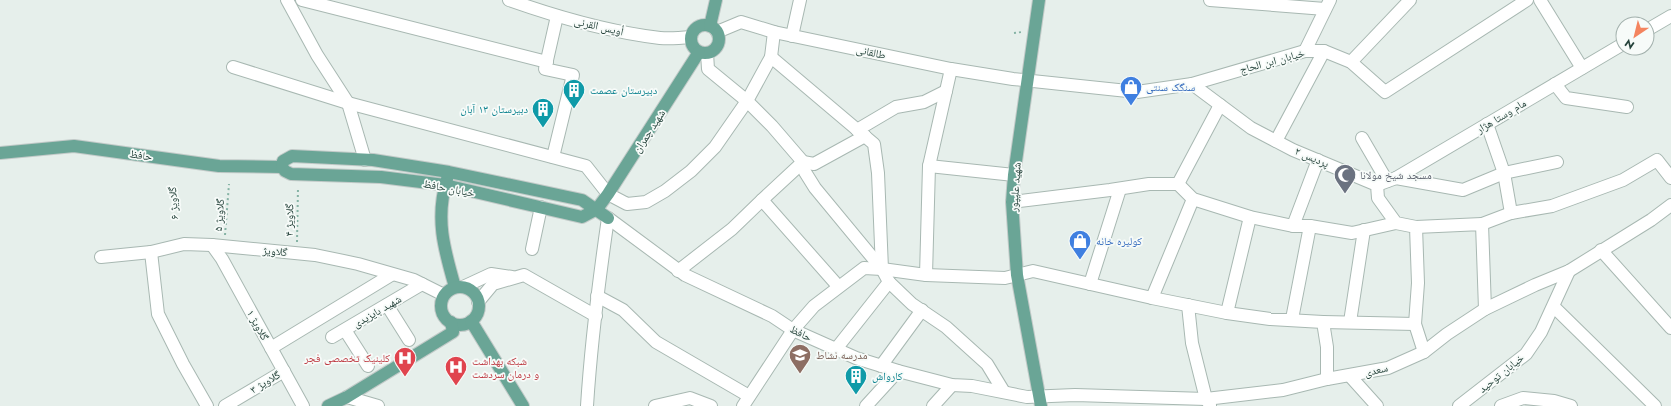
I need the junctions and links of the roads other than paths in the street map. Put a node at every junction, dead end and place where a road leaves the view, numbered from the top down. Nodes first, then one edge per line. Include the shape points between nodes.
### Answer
1 (287, 0) edge
2 (302, 0) edge
3 (509, 0) edge
4 (716, 0) edge
5 (800, 0) edge
6 (1039, 0) edge
7 (1210, 0) edge
8 (1410, 0) edge
9 (1527, 0) edge
10 (1540, 0) edge
11 (524, 2) edge
12 (1327, 4) edge
13 (557, 16) junction
14 (1671, 16) edge
15 (1655, 25) edge
16 (714, 29) junction
17 (774, 32) junction
18 (792, 36) junction
19 (691, 37) junction
20 (1615, 49) edge
21 (1305, 51) junction
22 (1324, 51) junction
23 (703, 53) junction
24 (771, 57) junction
25 (547, 62) junction
26 (1351, 62) junction
27 (233, 67) dead end
28 (1582, 68) junction
29 (951, 69) junction
30 (1028, 80) junction
31 (1192, 84) junction
32 (1555, 84) junction
33 (946, 91) junction
34 (747, 101) junction
35 (348, 103) junction
36 (1220, 105) junction
37 (1627, 107) dead end
38 (1488, 124) junction
39 (861, 133) junction
40 (1362, 138) dead end
41 (1276, 141) junction
42 (0, 153) edge
43 (553, 157) junction
44 (360, 160) junction
45 (1318, 160) junction
46 (384, 162) junction
47 (803, 162) junction
48 (1557, 162) dead end
49 (928, 166) junction
50 (282, 167) junction
51 (449, 172) junction
52 (1504, 173) junction
53 (1014, 175) junction
54 (356, 176) junction
55 (381, 177) junction
56 (1671, 178) edge
57 (1387, 182) junction
58 (1178, 184) junction
59 (445, 185) junction
60 (1120, 189) junction
61 (608, 194) junction
62 (1193, 198) junction
63 (762, 200) junction
64 (1012, 202) junction
65 (1671, 205) edge
66 (541, 207) junction
67 (597, 209) junction
68 (1511, 213) junction
69 (1250, 217) junction
70 (608, 218) junction
71 (1396, 223) junction
72 (1482, 224) junction
73 (1293, 226) junction
74 (1310, 226) junction
75 (1416, 226) junction
76 (1364, 230) junction
77 (218, 246) junction
78 (532, 248) dead end
79 (1601, 250) junction
80 (151, 252) junction
81 (101, 257) dead end
82 (882, 269) junction
83 (678, 271) junction
84 (1569, 271) junction
85 (391, 274) junction
86 (926, 275) junction
87 (1017, 275) junction
88 (520, 276) junction
89 (889, 282) junction
90 (422, 284) junction
91 (1090, 284) junction
92 (838, 286) junction
93 (459, 287) junction
94 (444, 295) junction
95 (597, 296) junction
96 (1152, 298) junction
97 (478, 302) junction
98 (387, 305) junction
99 (1188, 306) junction
100 (1554, 307) junction
101 (1486, 309) junction
102 (922, 310) junction
103 (1227, 313) junction
104 (596, 316) junction
105 (1292, 319) junction
106 (471, 321) junction
107 (451, 322) junction
108 (1323, 322) junction
109 (1350, 322) junction
110 (1415, 324) junction
111 (1671, 328) edge
112 (345, 330) junction
113 (793, 330) junction
114 (332, 337) dead end
115 (409, 340) dead end
116 (271, 348) junction
117 (836, 349) junction
118 (1424, 352) junction
119 (368, 366) dead end
120 (881, 366) junction
121 (284, 371) junction
122 (898, 371) junction
123 (1350, 376) junction
124 (1327, 379) junction
125 (952, 385) junction
126 (1004, 392) junction
127 (347, 397) junction
128 (746, 401) edge
129 (1026, 402) edge
130 (1040, 402) edge
131 (1209, 403) edge
132 (208, 406) edge
133 (225, 406) edge
134 (303, 406) edge
135 (328, 406) edge
136 (378, 406) edge
137 (523, 406) edge
138 (587, 406) edge
139 (655, 406) edge
140 (711, 406) edge
141 (866, 406) edge
142 (933, 406) edge
143 (1377, 406) edge
144 (1459, 406) edge
145 (1501, 406) edge
146 (1571, 406) edge
147 (1654, 406) edge

1 - 35 street via 317,55
2 - 25 street
3 - 11 street, أویس القرنی
4 - 16 main road
5 - 18 street
6 - 30 main road, شهید علیپور
7 - 12 street
8 - 26 street
9 - 26 street, خیابان ابن الحاج via 1384,92
10 - 28 street
11 - 13 street, أویس القرنی
12 - 21 street
13 - 19 street, أویس القرنی via 662,38
13 - 25 street
14 - 15 street
16 - 17 street, طالقانی via 741,22
16 - 19 main road via 706,25 698,27
16 - 23 main road via 719,36 718,45 715,49
17 - 18 street, طالقانی
17 - 24 street
18 - 29 street, طالقانی
19 - 23 main road via 692,46
20 - 28 street, مام وستا هژار
21 - 22 street, خیابان ابن الحاج
21 - 31 street, خیابان ابن الحاج
22 - 26 street, خیابان ابن الحاج
22 - 41 street
23 - 34 street via 708,69
23 - 61 main road, شهید چمران
24 - 34 street
24 - 39 street
25 - 43 street via 545,69 573,75
27 - 35 street
28 - 32 street, مام وستا هژار
29 - 30 street, طالقانی
29 - 33 street
30 - 31 street, خیابان ابن الحاج via 1137,92
30 - 53 main road, شهید علیپور
31 - 36 street, پردیس ۲
32 - 37 street via 1566,98
32 - 38 street, مام وستا هژار
33 - 39 street via 924,102 896,107
33 - 49 street
34 - 47 street
34 - 61 street via 714,147 691,171 664,191 646,202 628,204
35 - 43 street
35 - 44 street
36 - 41 street, پردیس ۲ via 1251,128
36 - 58 street
38 - 52 street
38 - 57 street, مام وستا هژار
39 - 47 street via 814,164
39 - 82 street via 874,144 878,173
40 - 57 street
41 - 45 street, پردیس ۲
42 - 50 main road, حافظ via 74,146 219,166
43 - 61 street via 586,166
44 - 46 main road
44 - 50 main road via 292,156 283,161
44 - 54 main road via 360,171
45 - 57 street, پردیس ۲
45 - 73 street
46 - 51 main road
46 - 55 main road via 376,163 372,168 373,174
47 - 63 street
47 - 82 street via 805,172 815,188
48 - 52 street, پردیس ۲
49 - 53 street
49 - 86 street
50 - 54 main road, خیابان حافظ via 285,171 298,175
51 - 59 main road
51 - 67 main road via 582,200
52 - 57 street, پردیس ۲ via 1463,190
52 - 68 street
53 - 64 main road, شهید علیپور
54 - 55 main road, خیابان حافظ
55 - 59 main road, خیابان حافظ
56 - 68 street via 1657,160 1623,180 1552,206
57 - 71 street via 1378,198
58 - 60 street via 1149,184
58 - 62 street
59 - 66 main road, خیابان حافظ
59 - 93 main road via 441,222 443,247
60 - 64 street
60 - 91 street
61 - 67 main road, شهید چمران
62 - 69 street
62 - 96 street
63 - 83 street via 732,229
63 - 92 street
64 - 87 main road, شهید علیپور
65 - 79 street, سعدی
66 - 67 main road, خیابان حافظ via 582,217
66 - 78 street
67 - 70 main road
68 - 72 street
69 - 73 street
69 - 103 street
70 - 83 street, حافظ
70 - 95 street
71 - 75 street
71 - 76 street
72 - 75 street
72 - 101 street
73 - 74 street
74 - 76 street via 1352,232
74 - 105 street
75 - 110 street via 1418,283
76 - 109 street
77 - 80 street, گلاویژ via 184,244
77 - 85 street, گلاویژ via 316,255
77 - 116 street, گلاویژ ۱ via 222,259
79 - 84 street, سعدی
79 - 111 street
80 - 81 street, گلاویژ
80 - 132 street via 158,314
82 - 86 street
82 - 89 street
82 - 92 street via 864,268
83 - 113 street, حافظ via 772,316
84 - 100 street, خیابان توحید
84 - 101 street, سعدی
85 - 90 street, گلاویژ
85 - 116 street
86 - 87 street via 1005,278
87 - 91 street via 1033,271
87 - 130 main road, شهید علیپور
88 - 93 street via 491,274
88 - 97 street via 493,284
88 - 104 street
89 - 102 street
89 - 117 street
90 - 94 street, گلاویژ
90 - 98 street, شهید بایزیدی
91 - 96 street
92 - 113 street via 814,306
93 - 94 main road
93 - 97 main road via 473,292
94 - 107 main road via 441,303 442,312
95 - 104 street
95 - 128 street via 624,310 656,342
96 - 99 street
97 - 106 main road via 478,309
98 - 112 street, شهید بایزیدی
98 - 115 street
99 - 103 street
99 - 131 street via 1192,343
100 - 144 street, خیابان توحید via 1526,354
100 - 147 street
101 - 118 street, سعدی
102 - 120 street
102 - 126 street via 946,327 987,364
103 - 105 street via 1270,319
104 - 138 street
105 - 108 street
106 - 107 main road via 464,324
106 - 137 main road
107 - 127 main road via 452,332
108 - 109 street
108 - 124 street
109 - 110 street
110 - 118 street
112 - 114 street, شهید بایزیدی
112 - 119 street
113 - 117 street, حافظ
113 - 128 street
116 - 121 street, گلاویژ ۱
117 - 120 street, حافظ
118 - 123 street, سعدی via 1388,368
120 - 122 street, حافظ
121 - 133 street, گلاویژ ۳
121 - 134 street, گلاویژ ۱
122 - 125 street, حافظ
122 - 141 street
123 - 124 street, سعدی
123 - 143 street
124 - 131 street, سعدی
125 - 126 street, حافظ
125 - 142 street
126 - 129 street, حافظ
127 - 135 main road
127 - 136 street
129 - 130 street, حافظ
130 - 131 street, سعدی via 1075,395
139 - 140 street via 690,398
145 - 146 street via 1523,398 1554,401

